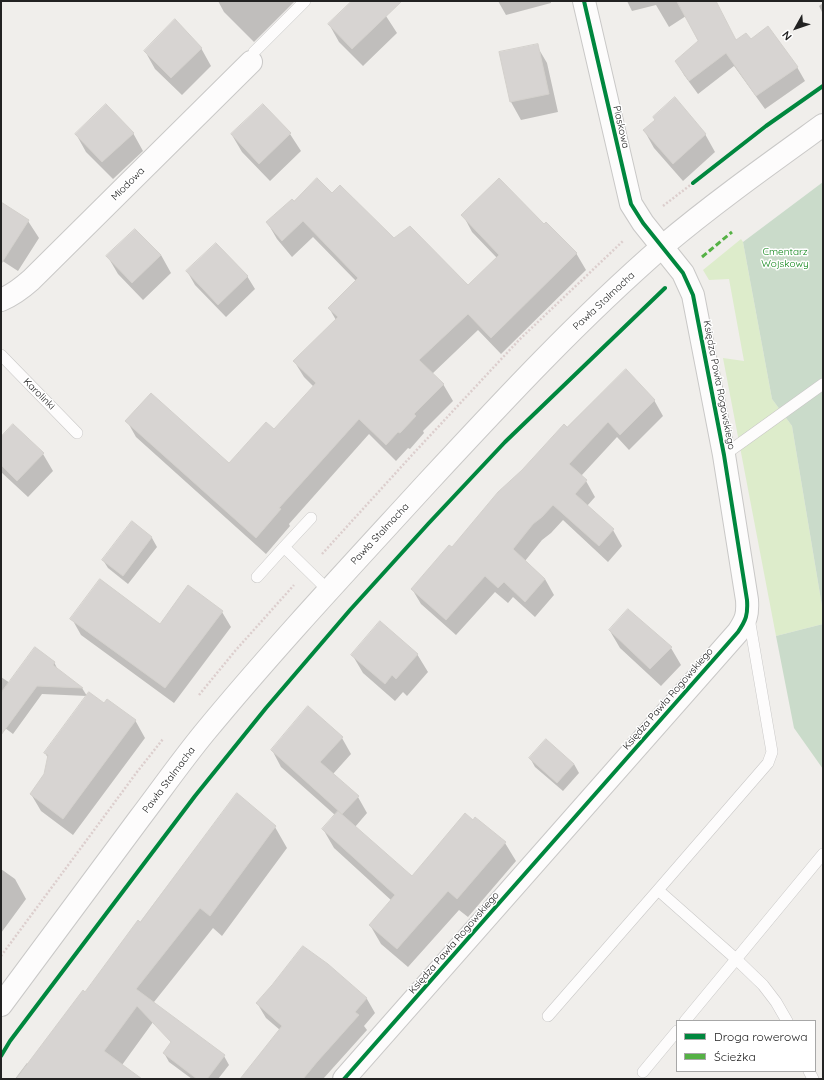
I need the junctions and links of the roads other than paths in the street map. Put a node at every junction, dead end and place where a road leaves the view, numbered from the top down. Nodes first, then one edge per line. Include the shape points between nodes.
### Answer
1 (305, 1) edge
2 (584, 1) edge
3 (251, 62) joint
4 (823, 125) edge
5 (663, 247) junction
6 (1, 300) edge
7 (1, 355) edge
8 (823, 384) edge
9 (77, 433) dead end
10 (724, 455) junction
11 (311, 518) dead end
12 (284, 547) junction
13 (257, 577) dead end
14 (328, 590) junction
15 (748, 612) junction
16 (823, 854) edge
17 (658, 890) junction
18 (736, 959) junction
19 (1, 1005) edge
20 (548, 1016) dead end
21 (686, 1020) edge
22 (786, 1020) edge
23 (676, 1032) edge
24 (643, 1072) dead end
25 (344, 1079) edge

1 - 3 lane via 254,52
2 - 5 street, Piaskowa via 631,204
3 - 6 street, Miodowa via 31,280
4 - 5 street, Pawła Stalmacha via 713,206
5 - 10 street, Księdza Pawła Rogowskiego via 683,273 693,295
5 - 14 street, Pawła Stalmacha via 534,368
7 - 9 lane, Karolinki
8 - 10 lane
10 - 15 street, Księdza Pawła Rogowskiego
11 - 12 lane
12 - 13 lane
12 - 14 lane
14 - 19 street, Pawła Stalmacha via 203,735
15 - 17 lane via 772,752 768,763
15 - 25 street, Księdza Pawła Rogowskiego via 738,632
16 - 18 lane
17 - 18 lane
17 - 20 lane
18 - 21 lane
18 - 22 lane via 763,985
23 - 24 lane

